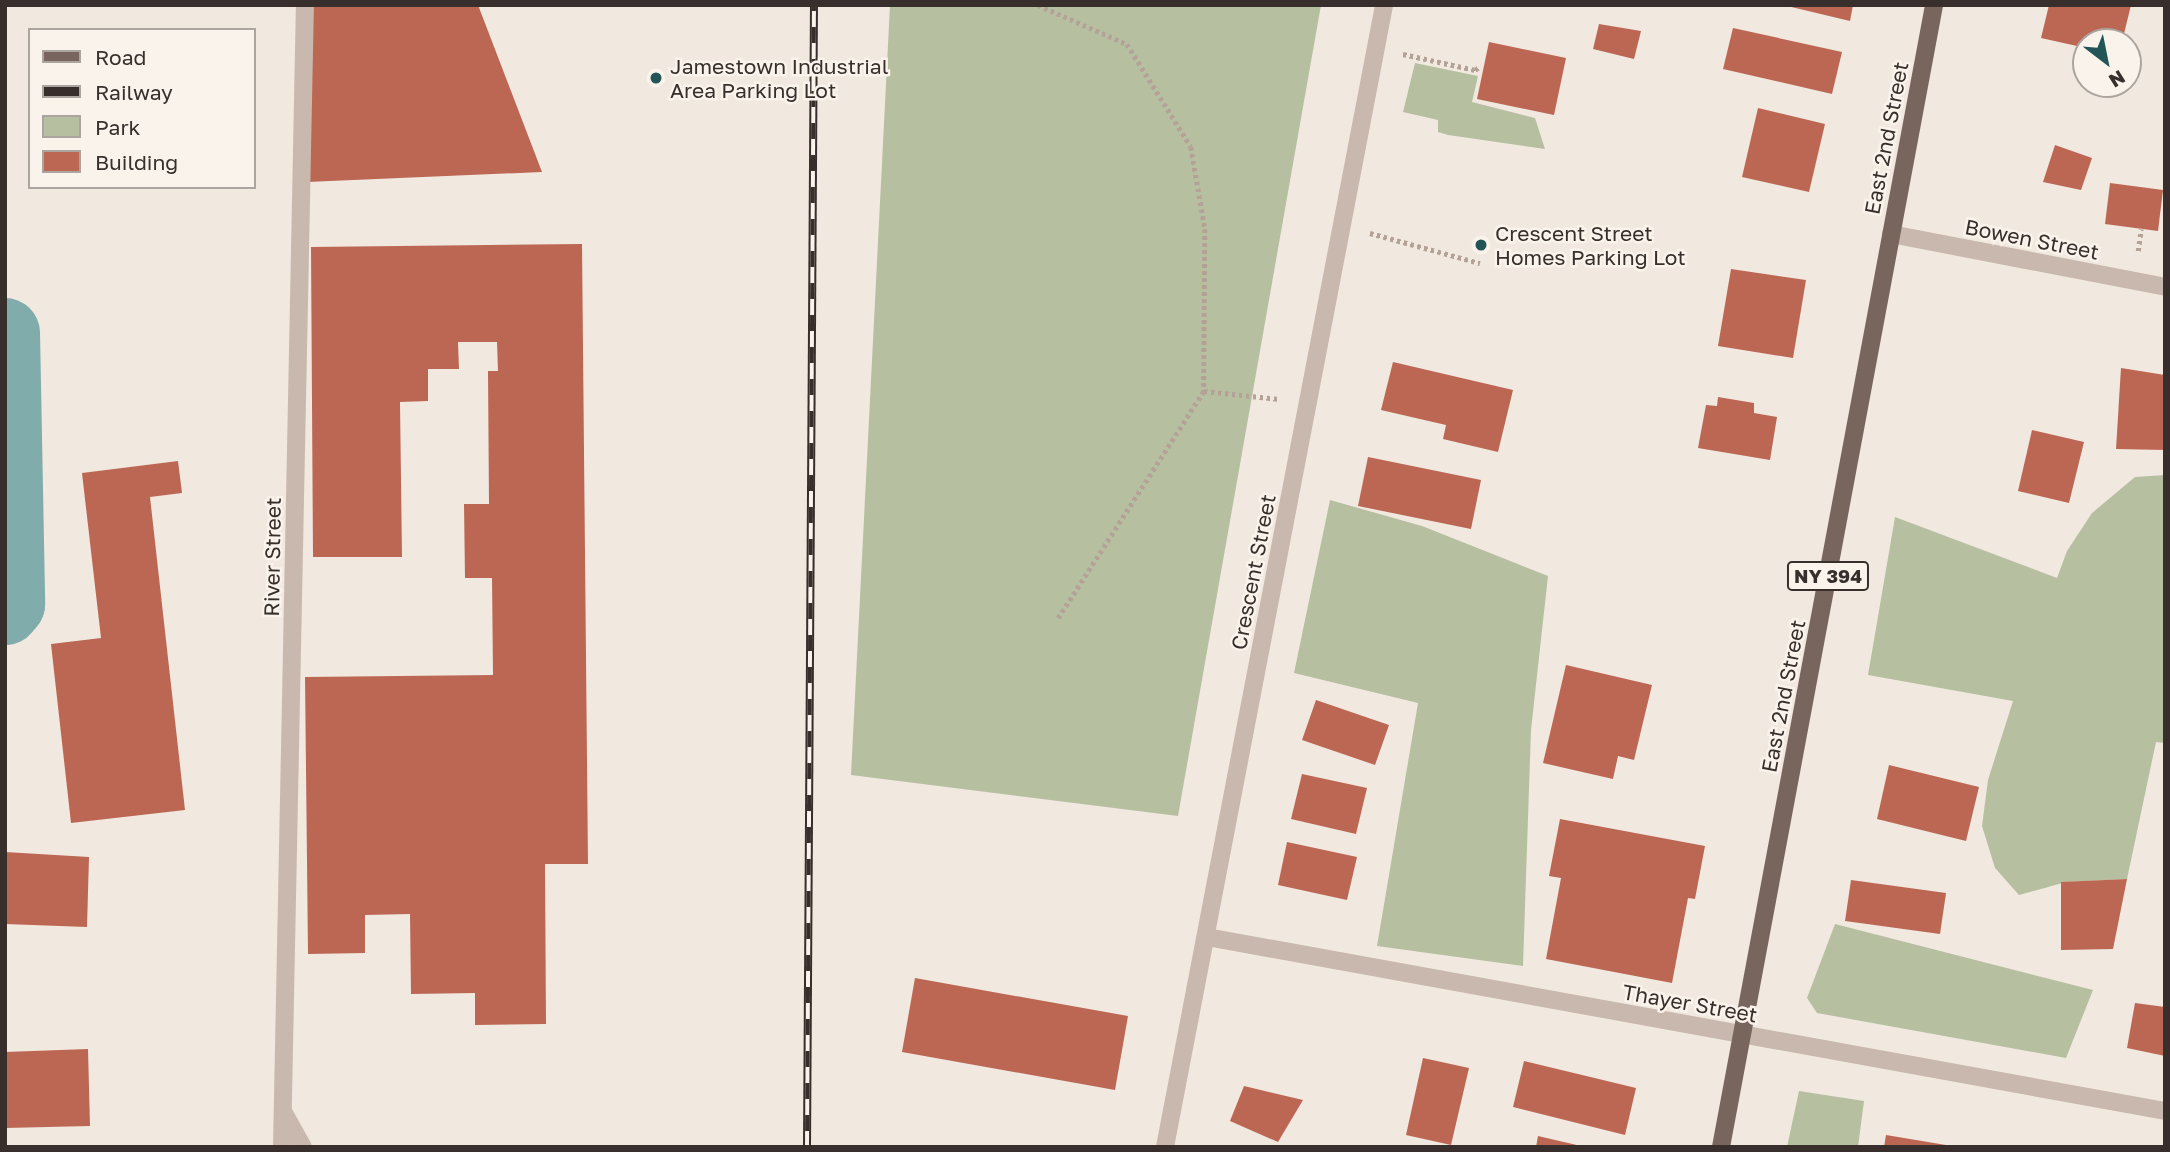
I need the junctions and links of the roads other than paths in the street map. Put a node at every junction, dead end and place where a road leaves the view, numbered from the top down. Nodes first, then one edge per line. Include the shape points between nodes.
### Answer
1 (305, 5) edge
2 (1384, 5) edge
3 (1934, 5) edge
4 (1891, 234) junction
5 (2165, 287) edge
6 (1207, 937) junction
7 (1743, 1036) junction
8 (283, 1110) junction
9 (2165, 1111) edge
10 (282, 1147) edge
11 (303, 1147) edge
12 (1166, 1147) edge
13 (1721, 1147) edge

1 - 8 street, River Street
2 - 6 street, Crescent Street
3 - 4 main road, East 2nd Street / NY 394
4 - 5 street, Bowen Street
4 - 7 main road, East 2nd Street / NY 394
6 - 7 street, Thayer Street
6 - 12 street, Crescent Street
7 - 9 street, Thayer Street
7 - 13 main road, East 2nd Street / NY 394
8 - 10 street, River Street
8 - 11 street, River Street

